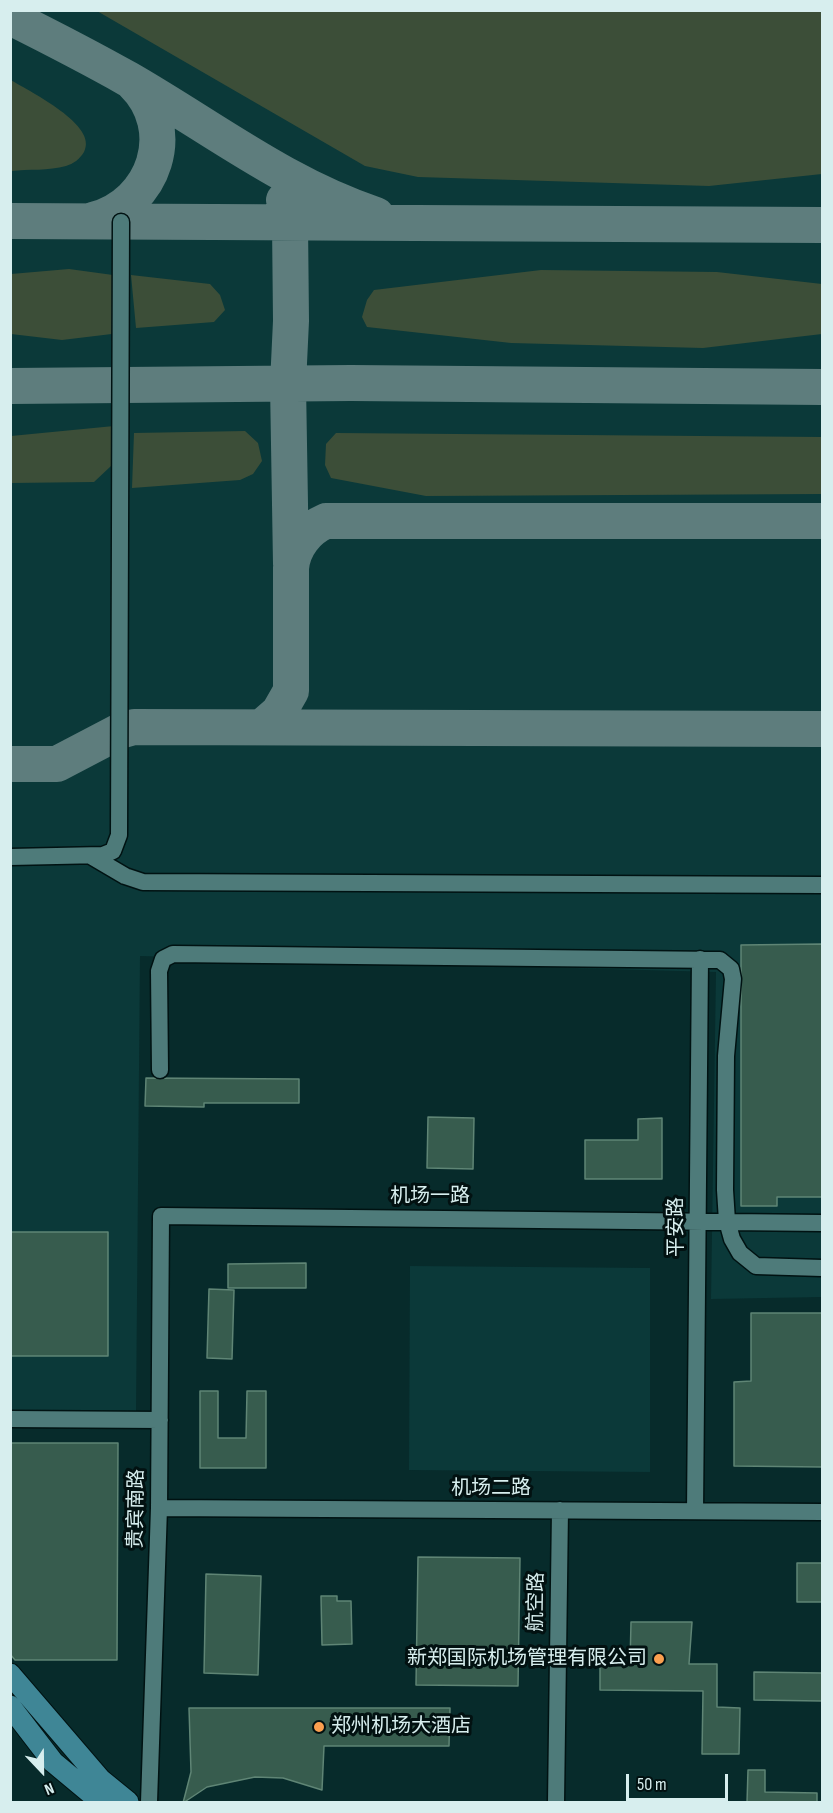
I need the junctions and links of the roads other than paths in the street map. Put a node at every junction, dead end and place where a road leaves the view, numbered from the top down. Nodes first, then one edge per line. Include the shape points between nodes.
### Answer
1 (121, 222) dead end
2 (91, 856) junction
3 (10, 857) edge
4 (822, 885) edge
5 (693, 958) junction
6 (160, 1070) dead end
7 (161, 1216) joint
8 (698, 1220) junction
9 (728, 1221) junction
10 (822, 1223) edge
11 (822, 1268) edge
12 (10, 1419) edge
13 (160, 1420) junction
14 (159, 1508) junction
15 (560, 1510) junction
16 (695, 1511) junction
17 (822, 1512) edge
18 (10, 1674) edge
19 (10, 1706) edge
20 (101, 1803) edge
21 (128, 1803) edge
22 (149, 1803) edge
23 (556, 1803) edge

1 - 2 street via 119,835 113,851
2 - 3 street
2 - 4 street via 143,882
5 - 6 street via 194,952 168,955 159,971
5 - 8 street, 平安路
5 - 9 street via 725,962 732,973 726,1056
7 - 8 street, 机场一路
7 - 13 street, 贵宾南路
8 - 9 street, 机场一路
8 - 16 street, 平安路
9 - 10 street, 机场一路
9 - 11 street via 736,1247 756,1266
12 - 13 street
13 - 14 street, 贵宾南路
14 - 15 street, 机场二路
14 - 22 street, 贵宾南路
15 - 16 street, 机场二路
15 - 23 street, 航空路
16 - 17 street, 机场二路
18 - 21 main road via 101,1780
19 - 20 main road via 53,1762

